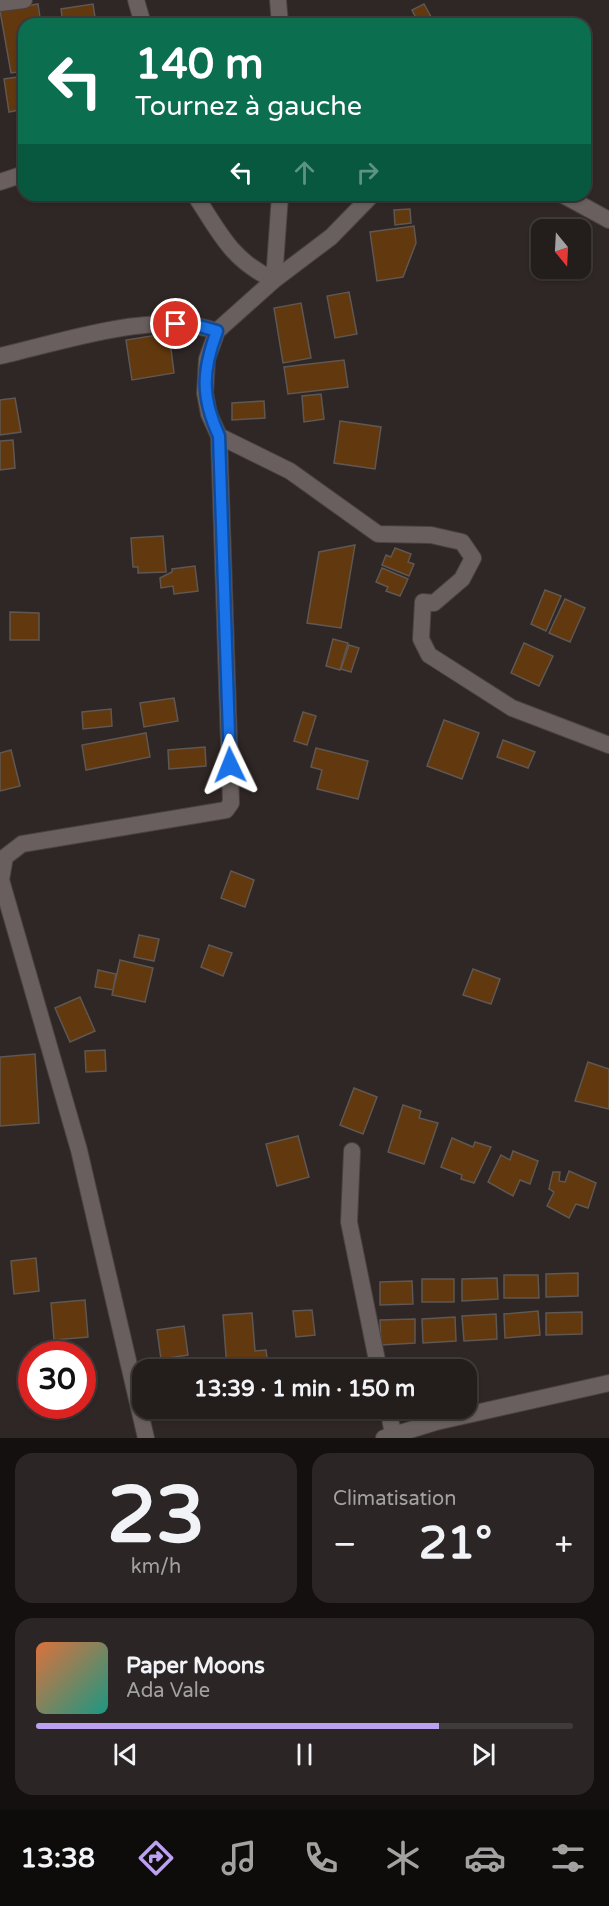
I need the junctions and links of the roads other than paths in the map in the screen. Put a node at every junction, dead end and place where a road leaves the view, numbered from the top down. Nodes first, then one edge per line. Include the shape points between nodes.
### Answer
1 (24, 0) edge
2 (136, 0) edge
3 (278, 0) edge
4 (0, 3) edge
5 (141, 18) edge
6 (280, 18) edge
7 (18, 176) edge
8 (0, 182) edge
9 (199, 201) edge
10 (279, 201) edge
11 (366, 201) edge
12 (574, 201) edge
13 (609, 220) edge
14 (273, 280) junction
15 (217, 331) junction
16 (0, 356) edge
17 (219, 436) junction
18 (609, 745) edge
19 (352, 1152) dead end
20 (377, 1359) edge
21 (609, 1383) edge
22 (388, 1419) edge
23 (389, 1436) edge
24 (146, 1438) edge

1 - 4 street
2 - 5 street
3 - 6 street
7 - 8 street
9 - 14 street via 236,257
10 - 14 street
11 - 14 street via 331,237
12 - 13 street
14 - 15 street
15 - 16 street via 176,324 135,326
15 - 17 street via 207,359 205,393
17 - 18 street via 290,471 378,534 431,535 462,542 473,558 462,579 434,603 423,602 421,639 429,655 512,708
17 - 24 street via 231,803 226,810 22,844 5,857 0,880 79,1150
19 - 20 street via 349,1222
21 - 23 street
22 - 23 street

